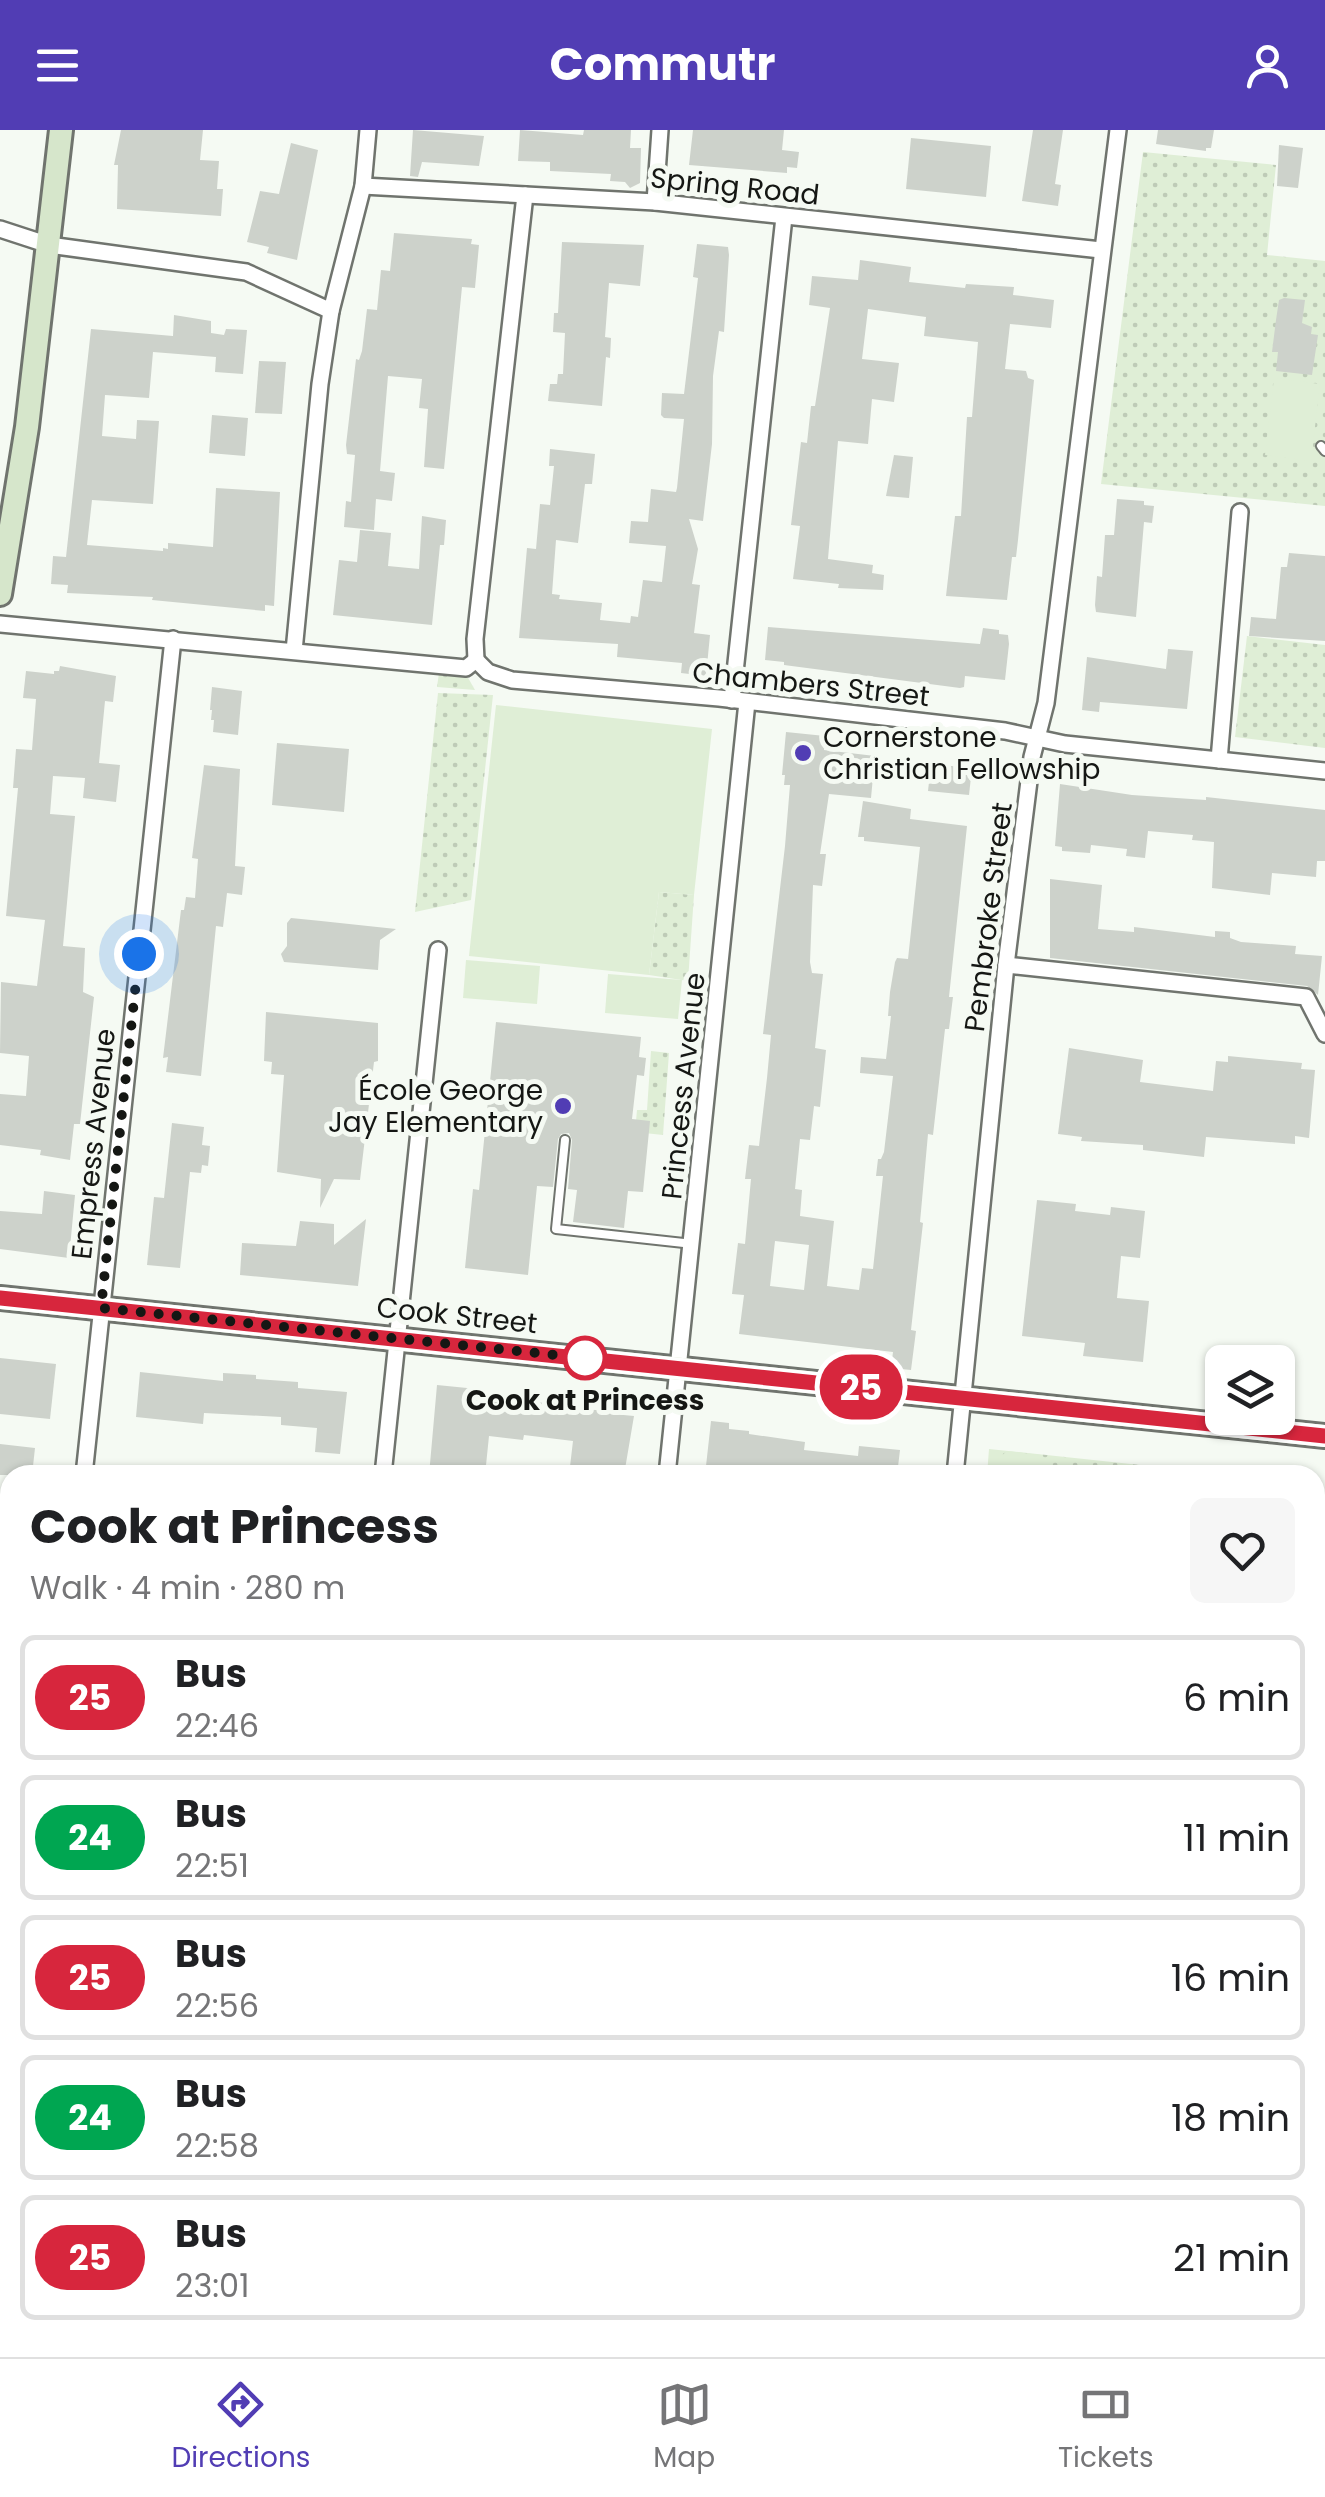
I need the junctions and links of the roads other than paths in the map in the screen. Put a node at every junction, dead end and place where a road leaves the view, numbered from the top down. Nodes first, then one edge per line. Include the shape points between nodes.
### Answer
1 (61, 130) edge
2 (368, 130) edge
3 (660, 130) edge
4 (1118, 130) edge
5 (363, 186) junction
6 (525, 195) junction
7 (655, 202) junction
8 (784, 217) junction
9 (0, 229) edge
10 (48, 245) junction
11 (1101, 250) junction
12 (331, 311) junction
13 (1240, 512) dead end
14 (0, 594) edge
15 (0, 624) edge
16 (174, 639) junction
17 (294, 652) junction
18 (476, 660) junction
19 (740, 701) junction
20 (1038, 737) junction
21 (1219, 760) junction
22 (1325, 771) edge
23 (438, 950) dead end
24 (1006, 965) junction
25 (1325, 1034) edge
26 (565, 1140) dead end
27 (692, 1244) junction
28 (0, 1298) edge
29 (101, 1308) junction
30 (398, 1338) junction
31 (679, 1368) junction
32 (962, 1397) junction
33 (1325, 1436) edge
34 (85, 1465) edge
35 (385, 1465) edge
36 (668, 1465) edge
37 (956, 1465) edge

1 - 10 main road
2 - 5 street
3 - 7 street
4 - 11 street, Pembroke Street
5 - 6 street, Spring Road
5 - 12 street
6 - 7 street, Spring Road
6 - 18 street
7 - 8 street, Spring Road
8 - 11 street, Spring Road
8 - 19 street, Princess Avenue
9 - 10 street
10 - 12 street via 246,272
10 - 14 main road
11 - 20 street, Pembroke Street
12 - 17 street
13 - 21 street
15 - 16 street
16 - 17 street
16 - 29 street, Empress Avenue
17 - 18 street via 466,668
18 - 19 street, Chambers Street via 512,680
19 - 20 street, Chambers Street
19 - 27 street, Princess Avenue
20 - 21 street, Chambers Street
20 - 24 street, Pembroke Street
21 - 22 street, Chambers Street
23 - 30 street
24 - 25 street via 1306,998
24 - 32 street, Pembroke Street
26 - 27 lane via 556,1228
27 - 31 street, Princess Avenue
28 - 29 main road, Cook Street
29 - 30 main road, Cook Street
29 - 34 street, Empress Avenue
30 - 31 main road, Cook Street
30 - 35 street
31 - 32 main road, Cook Street
31 - 36 street, Princess Avenue
32 - 33 main road, Cook Street
32 - 37 street, Pembroke Street

